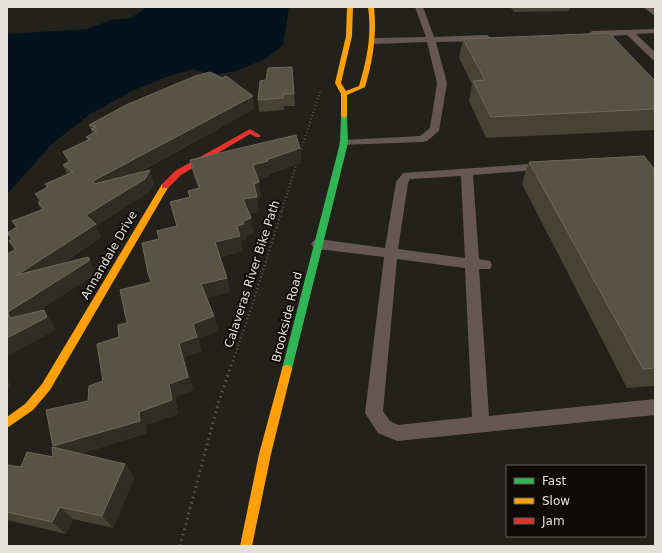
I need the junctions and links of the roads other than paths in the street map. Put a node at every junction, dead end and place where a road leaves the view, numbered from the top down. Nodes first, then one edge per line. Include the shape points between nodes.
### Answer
1 (350, 7) edge
2 (371, 7) edge
3 (419, 7) edge
4 (646, 7) edge
5 (655, 14) edge
6 (654, 29) edge
7 (630, 33) junction
8 (587, 34) edge
9 (493, 38) edge
10 (375, 40) junction
11 (431, 40) junction
12 (655, 57) edge
13 (344, 94) junction
14 (258, 136) dead end
15 (344, 143) junction
16 (560, 166) edge
17 (467, 172) junction
18 (318, 244) junction
19 (391, 253) junction
20 (479, 264) junction
21 (655, 407) edge
22 (7, 423) edge
23 (481, 425) junction
24 (246, 546) edge

1 - 13 street, Brookside Road via 350,36 338,83
2 - 10 street
3 - 11 lane
4 - 5 lane
6 - 7 lane
7 - 8 lane
7 - 12 lane
9 - 11 lane
10 - 11 lane
10 - 13 street via 362,87
11 - 15 lane via 442,83 435,129 424,139
13 - 15 street, Brookside Road
14 - 22 street, Annandale Drive via 250,131 178,173 164,186 46,387 29,408
15 - 18 street, Brookside Road
16 - 17 lane
17 - 19 lane via 407,176 402,182
17 - 20 lane
18 - 19 lane
18 - 24 street, Brookside Road via 265,454
19 - 20 lane
19 - 23 lane via 374,413 384,427 398,433
20 - 23 lane
21 - 23 lane

